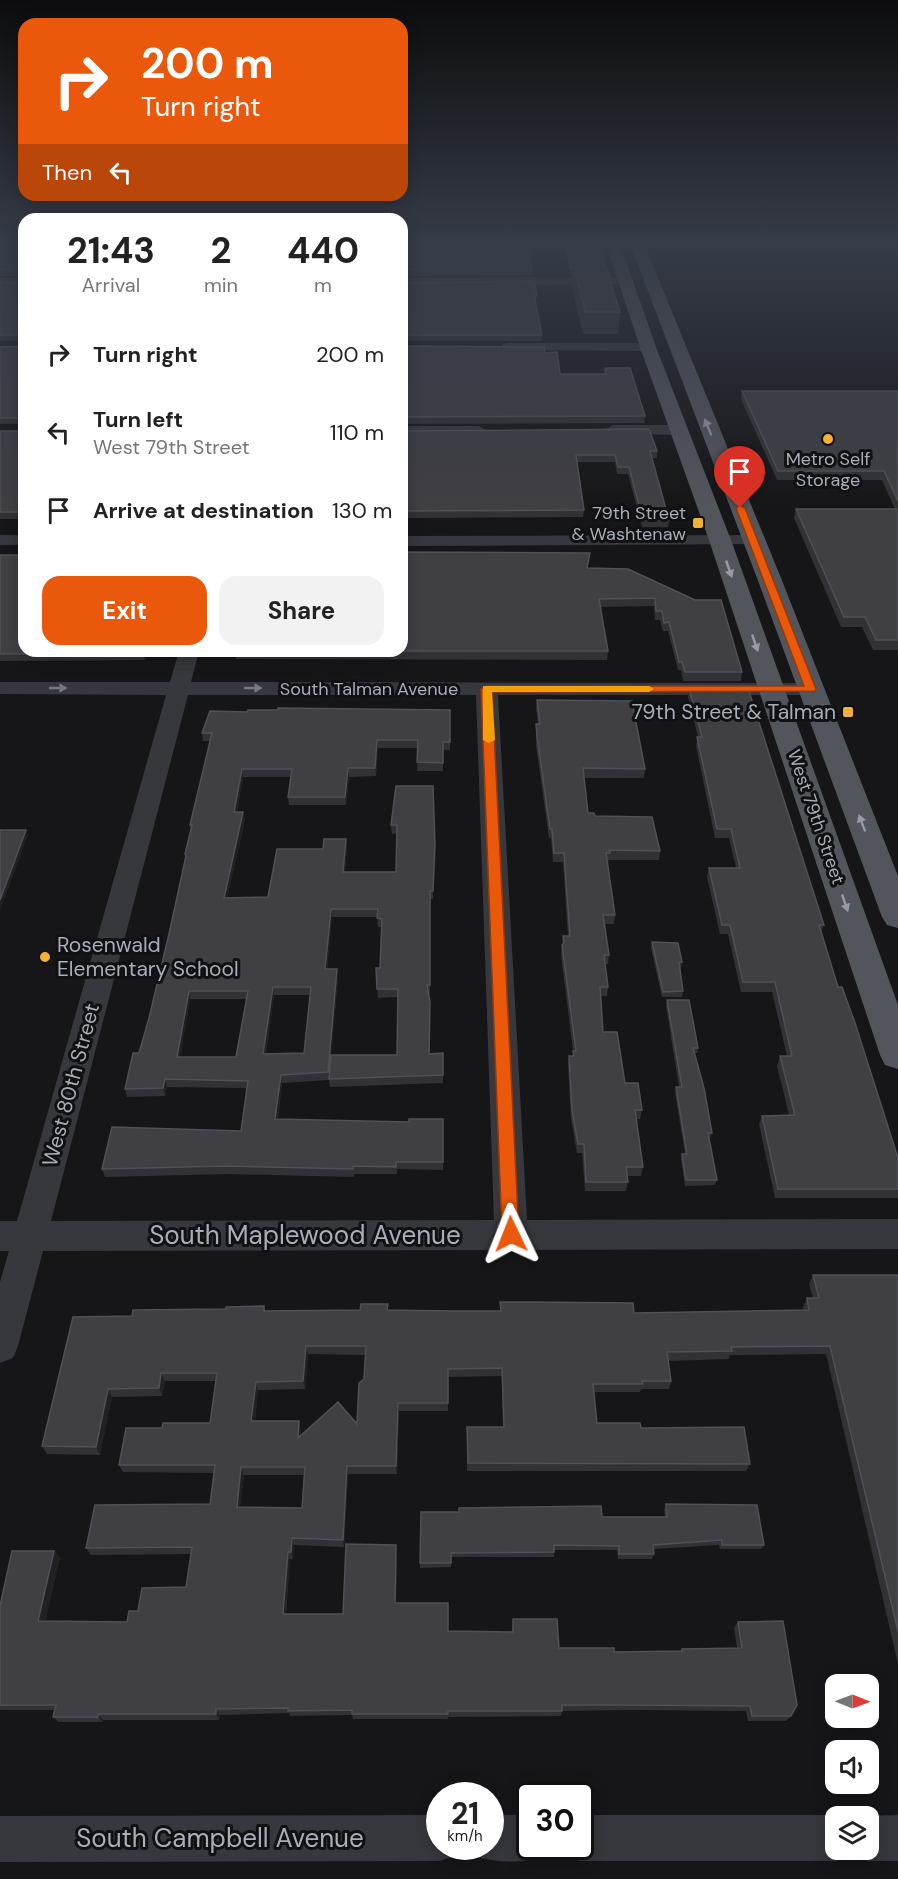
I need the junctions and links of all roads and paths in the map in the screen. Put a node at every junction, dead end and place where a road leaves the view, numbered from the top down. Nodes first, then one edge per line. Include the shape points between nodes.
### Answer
1 (642, 329) edge
2 (671, 329) edge
3 (493, 347) edge
4 (648, 347) junction
5 (598, 430) edge
6 (678, 430) junction
7 (408, 431) edge
8 (495, 431) edge
9 (0, 540) edge
10 (18, 540) edge
11 (720, 540) junction
12 (753, 540) junction
13 (408, 541) edge
14 (187, 657) edge
15 (0, 688) edge
16 (179, 688) junction
17 (487, 689) junction
18 (771, 689) junction
19 (811, 689) junction
20 (898, 917) edge
21 (898, 1055) edge
22 (511, 1234) junction
23 (898, 1234) edge
24 (15, 1236) edge
25 (0, 1346) edge
26 (426, 1838) edge
27 (594, 1838) edge
28 (825, 1838) edge
29 (879, 1838) edge
30 (898, 1838) edge
31 (0, 1839) edge

1 - 4 main road, West 79th Street
12 -> 2 main road, West 79th Street
3 - 4 street
4 - 6 main road, West 79th Street
5 - 6 street
6 - 11 main road, West 79th Street
7 - 8 street
9 - 10 street
11 - 12 street
11 - 13 street
11 -> 18 main road, West 79th Street
12 - 19 main road, West 79th Street
14 - 16 street, West 80th Street
15 -> 16 street, South Talman Avenue
16 -> 17 street, South Talman Avenue
16 - 24 street, West 80th Street
17 - 18 street, South Talman Avenue
17 - 22 street
18 - 19 street, South Talman Avenue
18 -> 21 main road, West 79th Street
20 -> 19 main road, West 79th Street
22 - 23 street, South Maplewood Avenue
22 - 24 street, South Maplewood Avenue
24 - 25 street, West 80th Street
26 - 31 street, South Campbell Avenue
27 - 28 street
29 - 30 street

